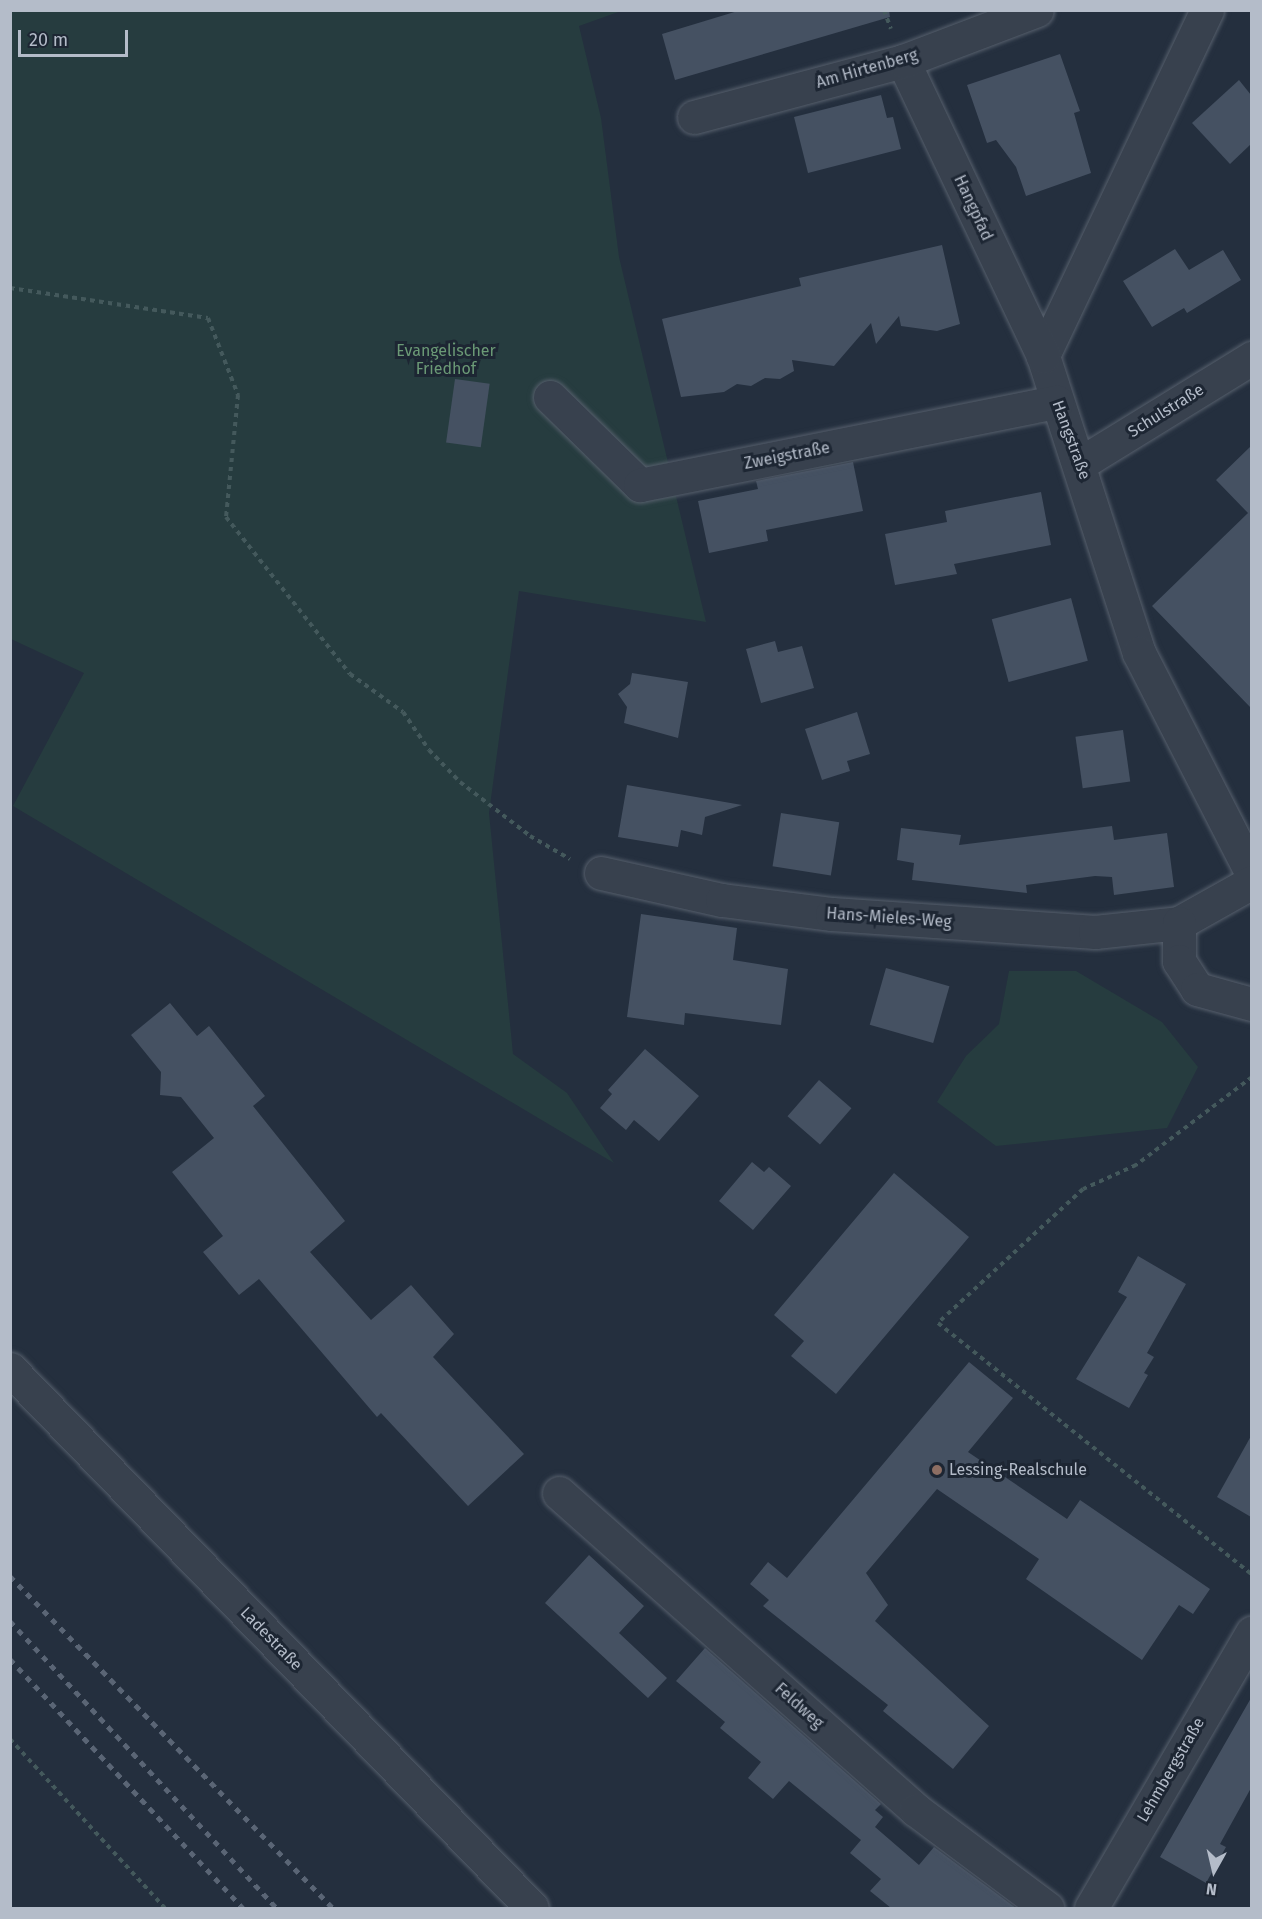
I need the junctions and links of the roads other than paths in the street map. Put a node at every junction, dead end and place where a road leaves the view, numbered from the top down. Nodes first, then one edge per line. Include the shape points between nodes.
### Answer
1 (1037, 10) edge
2 (1207, 10) edge
3 (903, 61) junction
4 (694, 117) dead end
5 (1044, 356) junction
6 (1251, 358) edge
7 (550, 397) dead end
8 (1057, 402) junction
9 (1081, 463) junction
10 (601, 873) road end
11 (1251, 874) edge
12 (1251, 882) edge
13 (1179, 923) junction
14 (1251, 1004) edge
15 (10, 1369) edge
16 (559, 1493) dead end
17 (1251, 1633) edge
18 (532, 1908) edge
19 (1047, 1908) edge
20 (1091, 1908) edge

1 - 3 street, Am Hirtenberg
2 - 5 street
3 - 4 street, Am Hirtenberg
3 - 5 street, Hangpfad
5 - 8 street, Hangstraße
6 - 9 street, Schulstraße
7 - 8 street, Zweigstraße via 640,485
8 - 9 street, Hangstraße
9 - 11 street, Hangstraße via 1139,653
10 - 13 street, Hans-Mieles-Weg via 722,900 832,914 1095,932
12 - 13 street, Hans-Mieles-Weg
13 - 14 street via 1179,961 1197,989
15 - 18 street, Ladestraße
16 - 19 street, Feldweg via 916,1810
17 - 20 street, Lehmbergstraße

